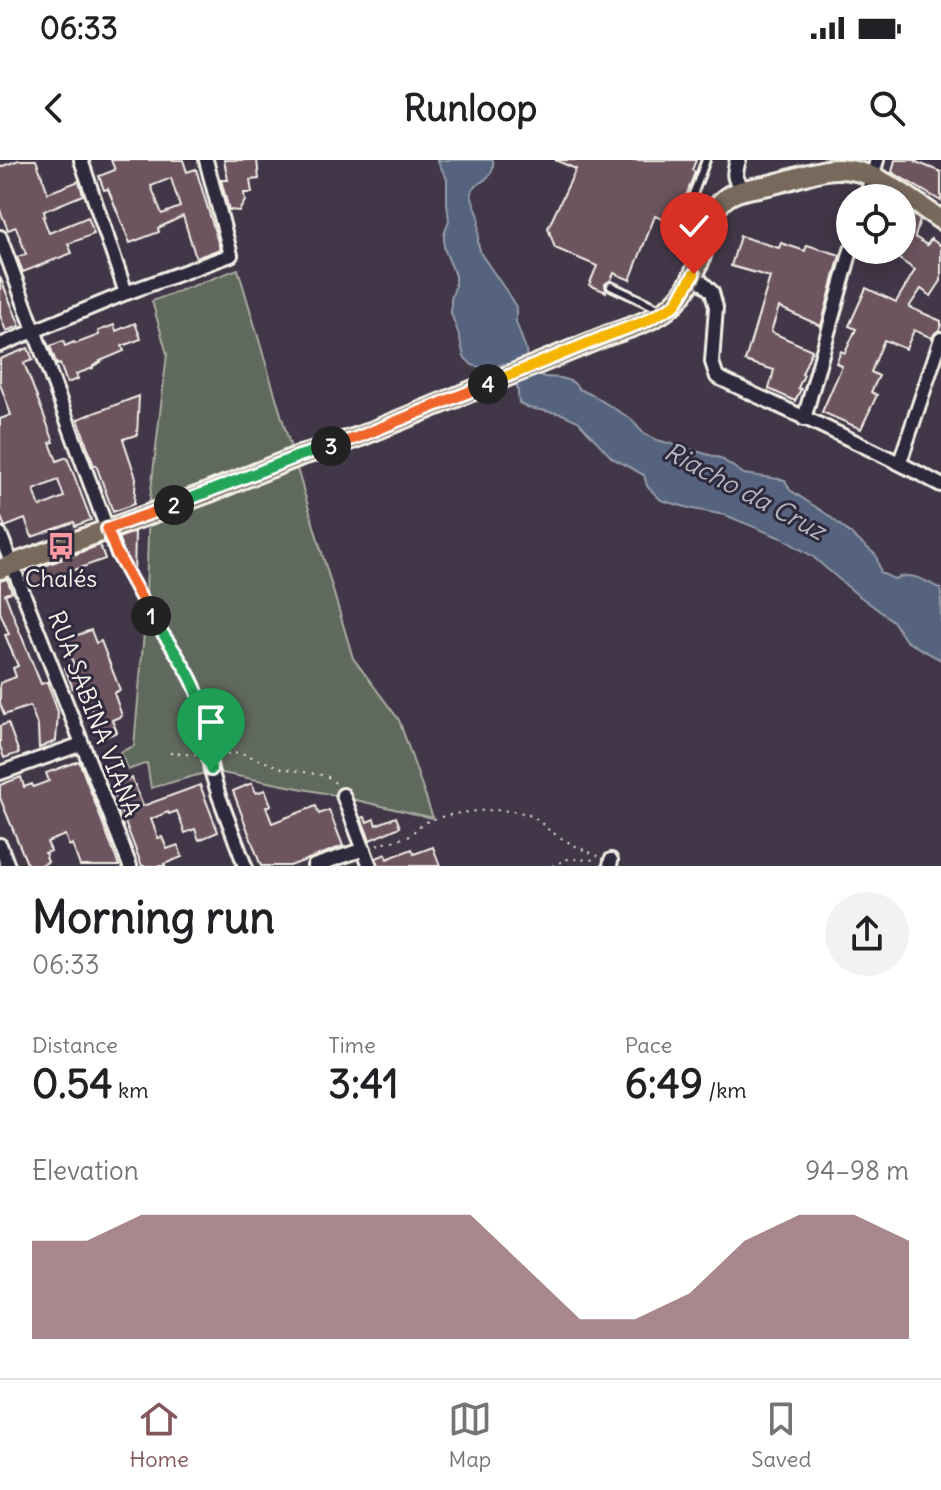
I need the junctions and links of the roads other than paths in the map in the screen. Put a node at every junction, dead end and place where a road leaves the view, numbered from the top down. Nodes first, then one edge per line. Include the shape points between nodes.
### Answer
1 (81, 160) edge
2 (206, 160) edge
3 (706, 160) edge
4 (738, 160) edge
5 (875, 168) edge
6 (744, 189) junction
7 (941, 220) edge
8 (0, 237) edge
9 (703, 247) junction
10 (847, 264) edge
11 (694, 274) junction
12 (611, 286) dead end
13 (126, 293) junction
14 (665, 311) junction
15 (36, 331) junction
16 (941, 339) edge
17 (0, 345) edge
18 (804, 419) junction
19 (900, 462) junction
20 (941, 485) edge
21 (107, 529) junction
22 (0, 534) edge
23 (6, 567) edge
24 (201, 707) road end
25 (82, 744) junction
26 (0, 773) edge
27 (343, 795) road end
28 (0, 845) edge
29 (364, 849) junction
30 (8, 866) edge
31 (130, 866) edge
32 (245, 866) edge
33 (314, 866) edge
34 (370, 866) edge

1 - 13 street
2 - 13 street via 231,255
3 - 9 lane via 681,226 681,233
4 - 6 street via 734,173
5 - 6 main road via 827,170
5 - 7 main road
6 - 9 main road via 717,207
8 - 15 street
9 - 11 main road
10 - 18 street
11 - 14 main road via 675,305
11 - 18 street via 712,292 716,307 712,362 717,377
12 - 14 lane
13 - 15 street
14 - 21 main road via 356,438
15 - 17 street
15 - 21 street
16 - 19 street
18 - 19 street
19 - 20 street
21 - 23 main road
22 - 23 street, RUA SABINA VIANA
23 - 25 street, RUA SABINA VIANA
24 - 32 street via 219,796
25 - 26 street
25 - 31 street, RUA SABINA VIANA
27 - 29 street
28 - 30 street
29 - 33 street
29 - 34 street

